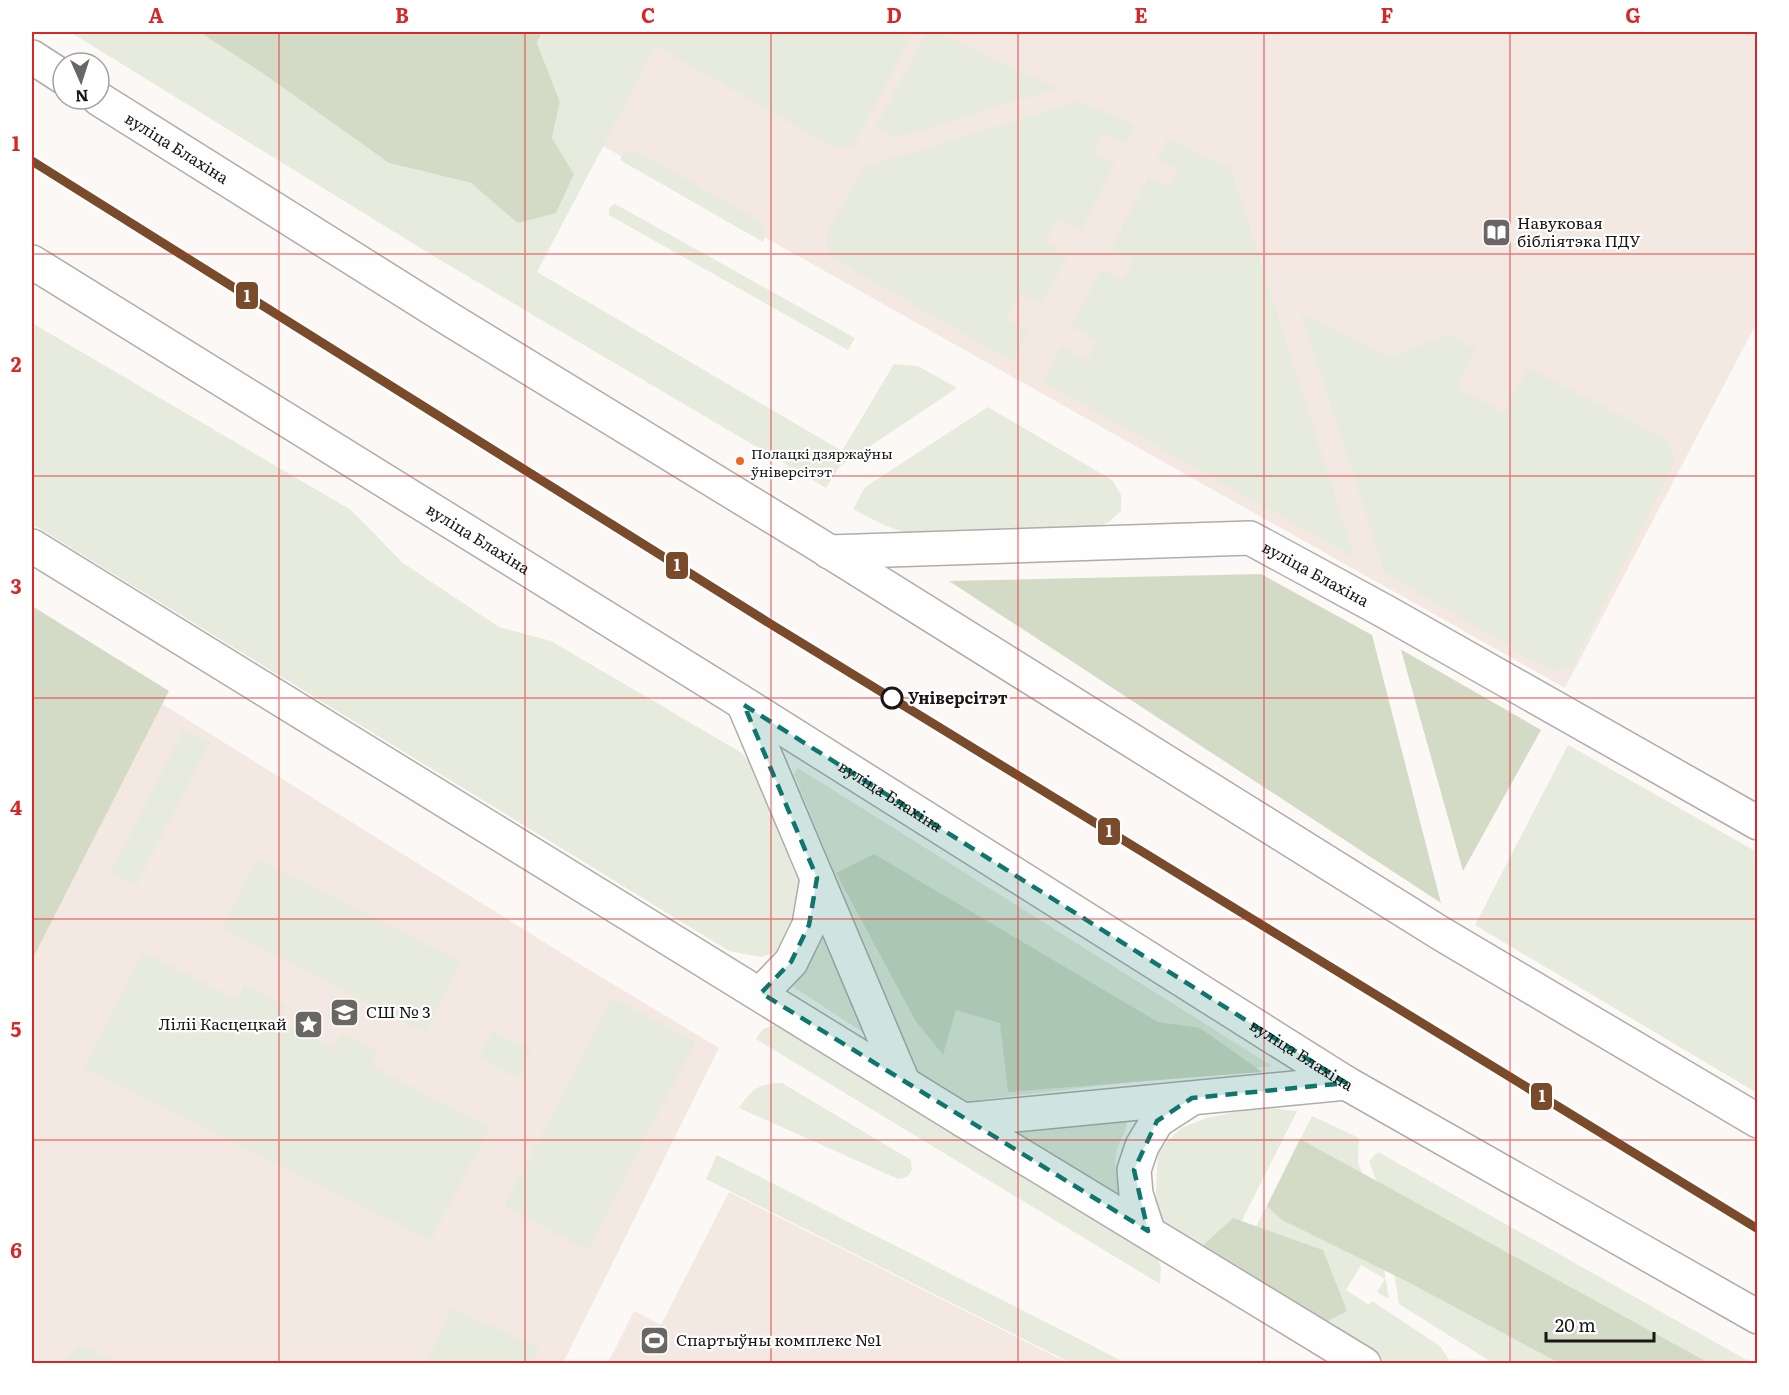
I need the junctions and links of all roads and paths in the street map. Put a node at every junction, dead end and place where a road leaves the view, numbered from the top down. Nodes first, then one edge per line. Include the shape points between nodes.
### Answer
1 (32, 57) edge
2 (51, 69) edge
3 (111, 107) edge
4 (32, 262) edge
5 (32, 546) edge
6 (829, 552) junction
7 (744, 705) junction
8 (1758, 823) edge
9 (817, 878) junction
10 (761, 993) junction
11 (903, 1082) junction
12 (1346, 1083) junction
13 (1192, 1098) junction
14 (963, 1120) junction
15 (1758, 1120) edge
16 (1148, 1231) junction
17 (1758, 1317) edge
18 (1364, 1364) edge

1 - 2 main road
3 - 6 main road, вуліца Блахіна
4 - 7 main road, вуліца Блахіна
5 - 10 main road
6 - 8 main road, вуліца Блахіна via 1250,538
6 - 15 main road, вуліца Блахіна via 1440,933
7 - 9 main road
7 - 12 main road, вуліца Блахіна
9 - 10 main road via 809,926 791,962
9 - 11 main road
10 - 11 main road
11 - 14 main road
12 - 13 main road
12 - 17 main road, вуліца Блахіна
13 - 14 main road
13 - 16 main road via 1157,1121 1134,1170 1136,1194
14 - 16 main road
16 - 18 main road

